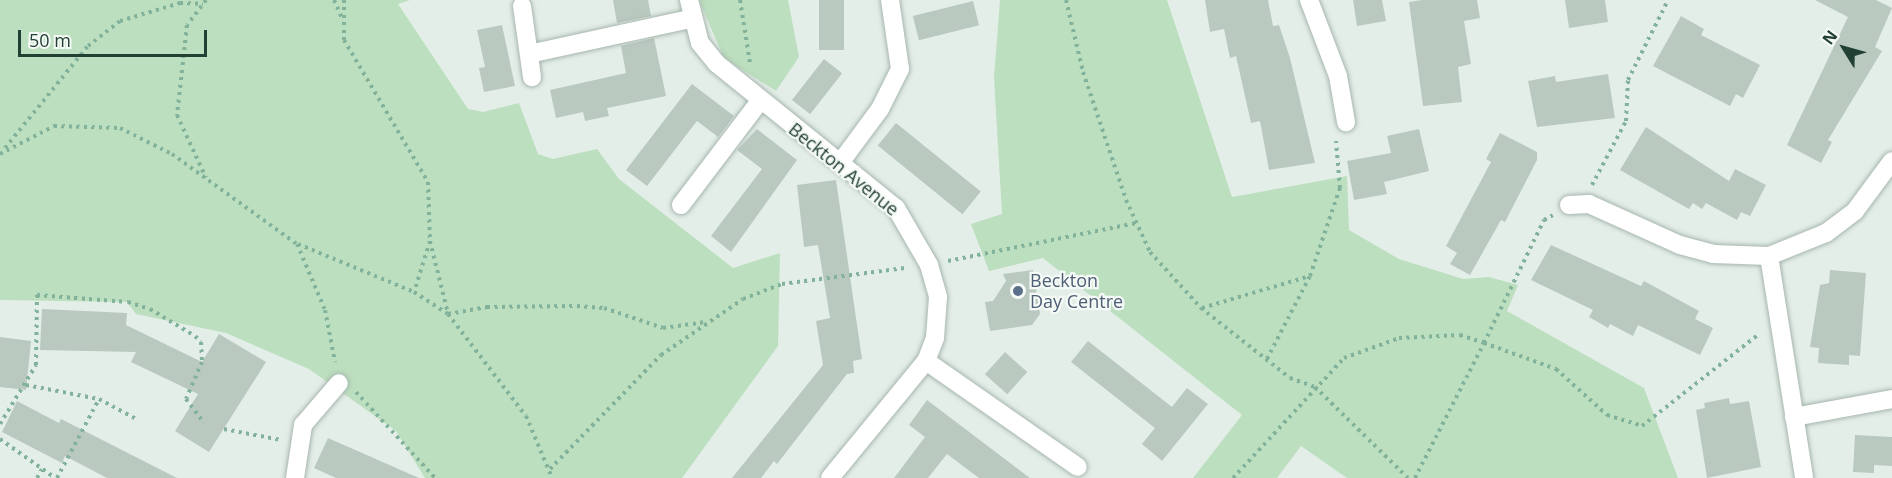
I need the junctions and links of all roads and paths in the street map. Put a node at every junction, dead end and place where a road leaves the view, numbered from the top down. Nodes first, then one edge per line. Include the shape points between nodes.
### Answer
1 (334, 0) edge
2 (344, 0) edge
3 (689, 0) edge
4 (740, 0) edge
5 (890, 0) edge
6 (1066, 0) edge
7 (1309, 0) edge
8 (1668, 0) edge
9 (204, 2) edge
10 (522, 6) dead end
11 (690, 19) junction
12 (344, 24) junction
13 (529, 54) junction
14 (532, 77) dead end
15 (760, 101) junction
16 (1346, 122) joint
17 (0, 153) edge
18 (1892, 161) edge
19 (840, 163) junction
20 (206, 178) junction
21 (681, 205) dead end
22 (1569, 205) junction
23 (1136, 223) junction
24 (430, 241) junction
25 (297, 244) junction
26 (1769, 256) junction
27 (929, 265) junction
28 (1310, 276) junction
29 (414, 292) junction
30 (1201, 308) junction
31 (448, 314) junction
32 (707, 322) junction
33 (1778, 330) junction
34 (1484, 343) junction
35 (1267, 359) junction
36 (926, 361) junction
37 (339, 383) junction
38 (25, 385) junction
39 (1315, 387) junction
40 (99, 399) junction
41 (1892, 399) edge
42 (1794, 417) junction
43 (138, 420) dead end
44 (204, 423) dead end
45 (0, 424) edge
46 (224, 429) dead end
47 (0, 438) edge
48 (296, 444) junction
49 (1078, 467) dead end
50 (42, 469) junction
51 (550, 469) junction
52 (37, 478) edge
53 (56, 478) edge
54 (295, 478) edge
55 (435, 478) edge
56 (552, 478) edge
57 (830, 478) edge
58 (1233, 478) edge
59 (1408, 478) edge
60 (1416, 478) edge
61 (1804, 478) edge

1 - 12 path
2 - 12 path
3 - 11 street, Beckton Avenue
4 - 15 path
5 - 19 street via 900,69 880,109
6 - 23 path via 1083,72
7 - 16 street via 1338,76
8 - 22 path via 1628,80 1626,121 1594,182
9 - 17 path via 180,3 120,21 88,46
9 - 20 path via 187,25 177,115
10 - 13 street
11 - 13 street
11 - 15 street, Beckton Avenue via 700,44 716,63
12 - 24 path via 344,40 361,76 428,182
13 - 14 street
15 - 19 street, Beckton Avenue
15 - 21 street
16 - 28 path via 1336,130 1340,188
17 - 20 path via 54,126 120,128
18 - 26 street via 1855,211 1826,233
19 - 27 street, Beckton Avenue via 896,208
20 - 25 path
22 - 26 street via 1589,204 1680,245 1713,254
22 - 34 path via 1544,220
23 - 27 path
23 - 30 path via 1150,252
24 - 29 path
24 - 31 path
25 - 29 path
25 - 37 path via 325,310
26 - 33 street
27 - 32 path via 782,284 743,299
27 - 36 street, Beckton Avenue via 938,297 935,338
28 - 30 path
28 - 35 path
29 - 31 path
30 - 35 path
31 - 32 path via 487,307 577,306 604,308 663,328
31 - 51 path via 526,416
32 - 51 path via 633,380
33 - 34 path via 1759,334 1642,426 1607,415 1556,369
33 - 42 street
34 - 39 path via 1460,335 1399,338 1344,358
34 - 60 path
35 - 39 path via 1290,378
36 - 49 street
36 - 57 street, Beckton Avenue
37 - 48 street via 303,425
37 - 55 path via 365,396
38 - 40 path
38 - 44 path via 36,364 37,295 128,302 174,321 201,342 202,362 186,399
38 - 45 path
39 - 58 path
39 - 59 path
40 - 43 path
40 - 53 path
41 - 42 street
42 - 61 street
46 - 48 path
47 - 50 path
48 - 54 street
50 - 52 path
50 - 53 path
51 - 56 path

